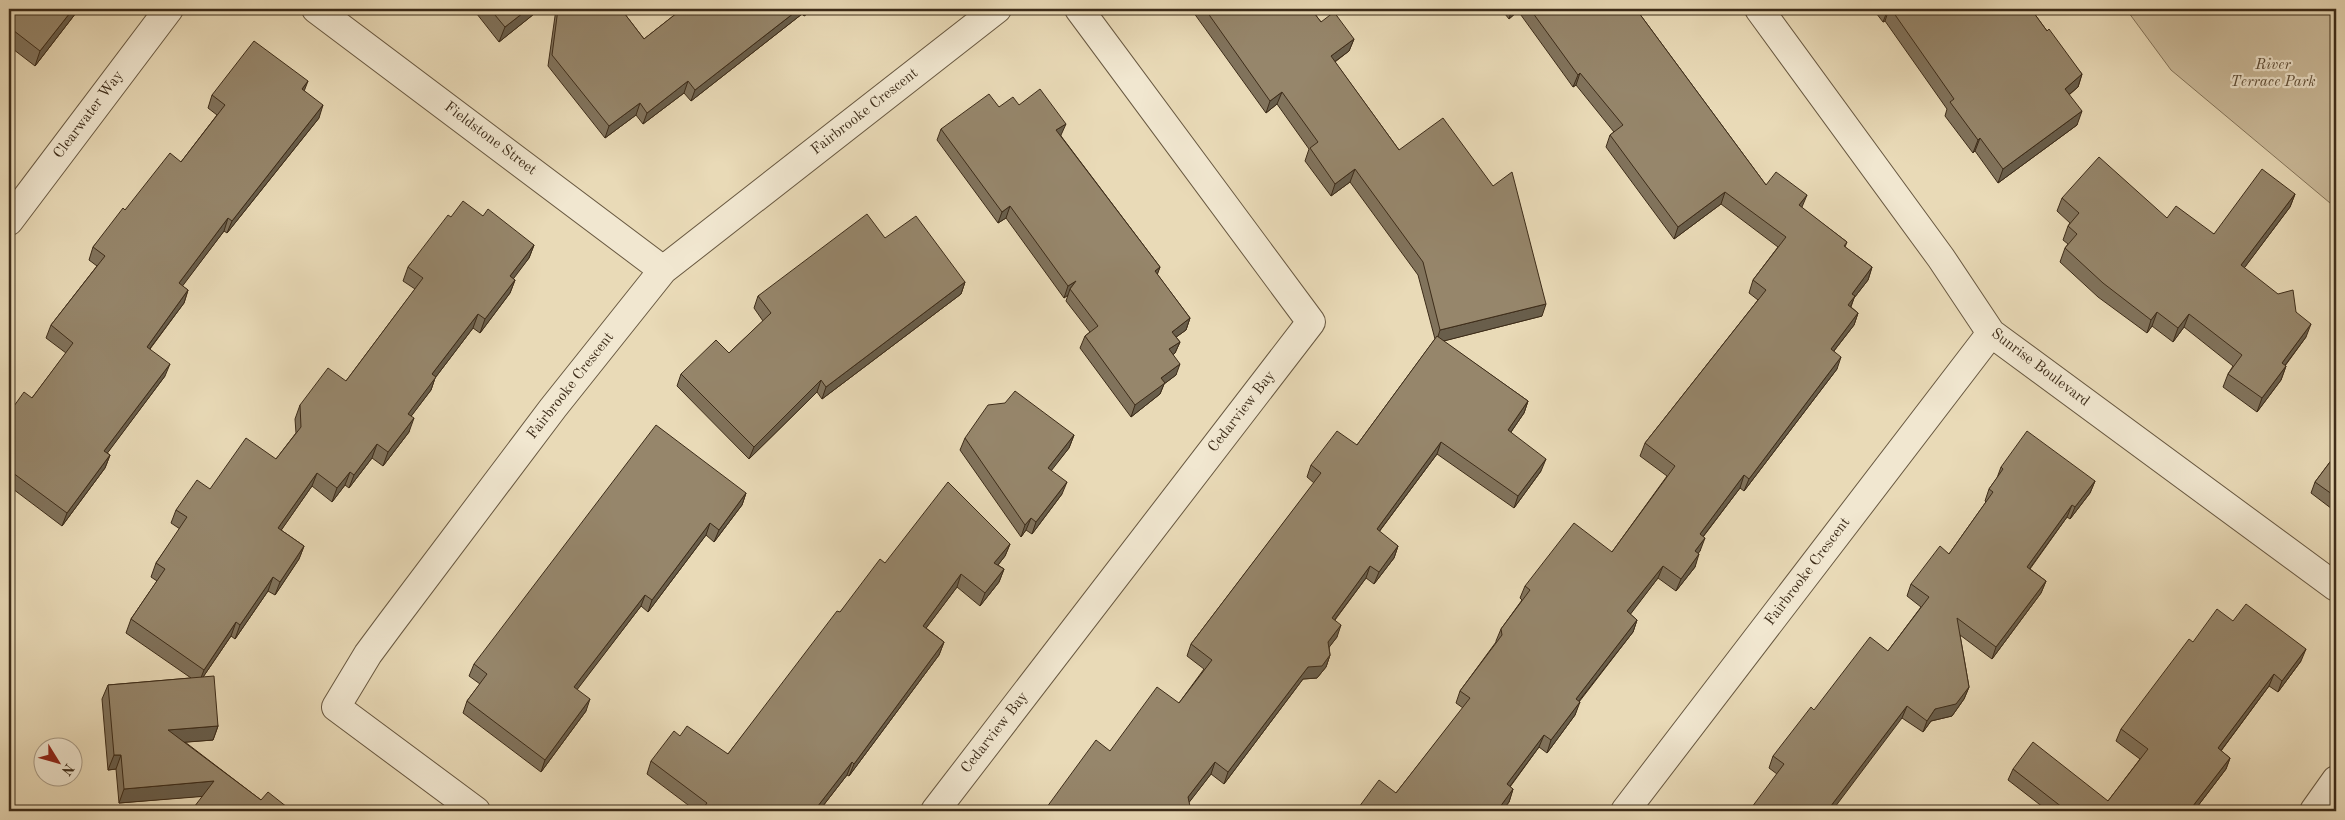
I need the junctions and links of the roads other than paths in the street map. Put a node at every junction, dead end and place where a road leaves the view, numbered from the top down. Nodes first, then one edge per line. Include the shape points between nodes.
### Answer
1 (170, 9) edge
2 (316, 9) edge
3 (997, 9) edge
4 (1079, 9) edge
5 (1759, 9) edge
6 (9, 222) edge
7 (663, 270) junction
8 (1991, 333) junction
9 (2336, 587) edge
10 (2336, 780) edge
11 (476, 811) edge
12 (935, 811) edge
13 (1625, 811) edge
14 (2314, 811) edge

1 - 6 street, Clearwater Way
2 - 7 street, Fieldstone Street
3 - 7 street, Fairbrooke Crescent
4 - 12 street, Cedarview Bay via 1311,322
5 - 8 street, Sunrise Boulevard via 1941,258
7 - 11 street, Fairbrooke Crescent via 553,408 391,623 336,707
8 - 9 street, Sunrise Boulevard
8 - 13 street, Fairbrooke Crescent
10 - 14 street

